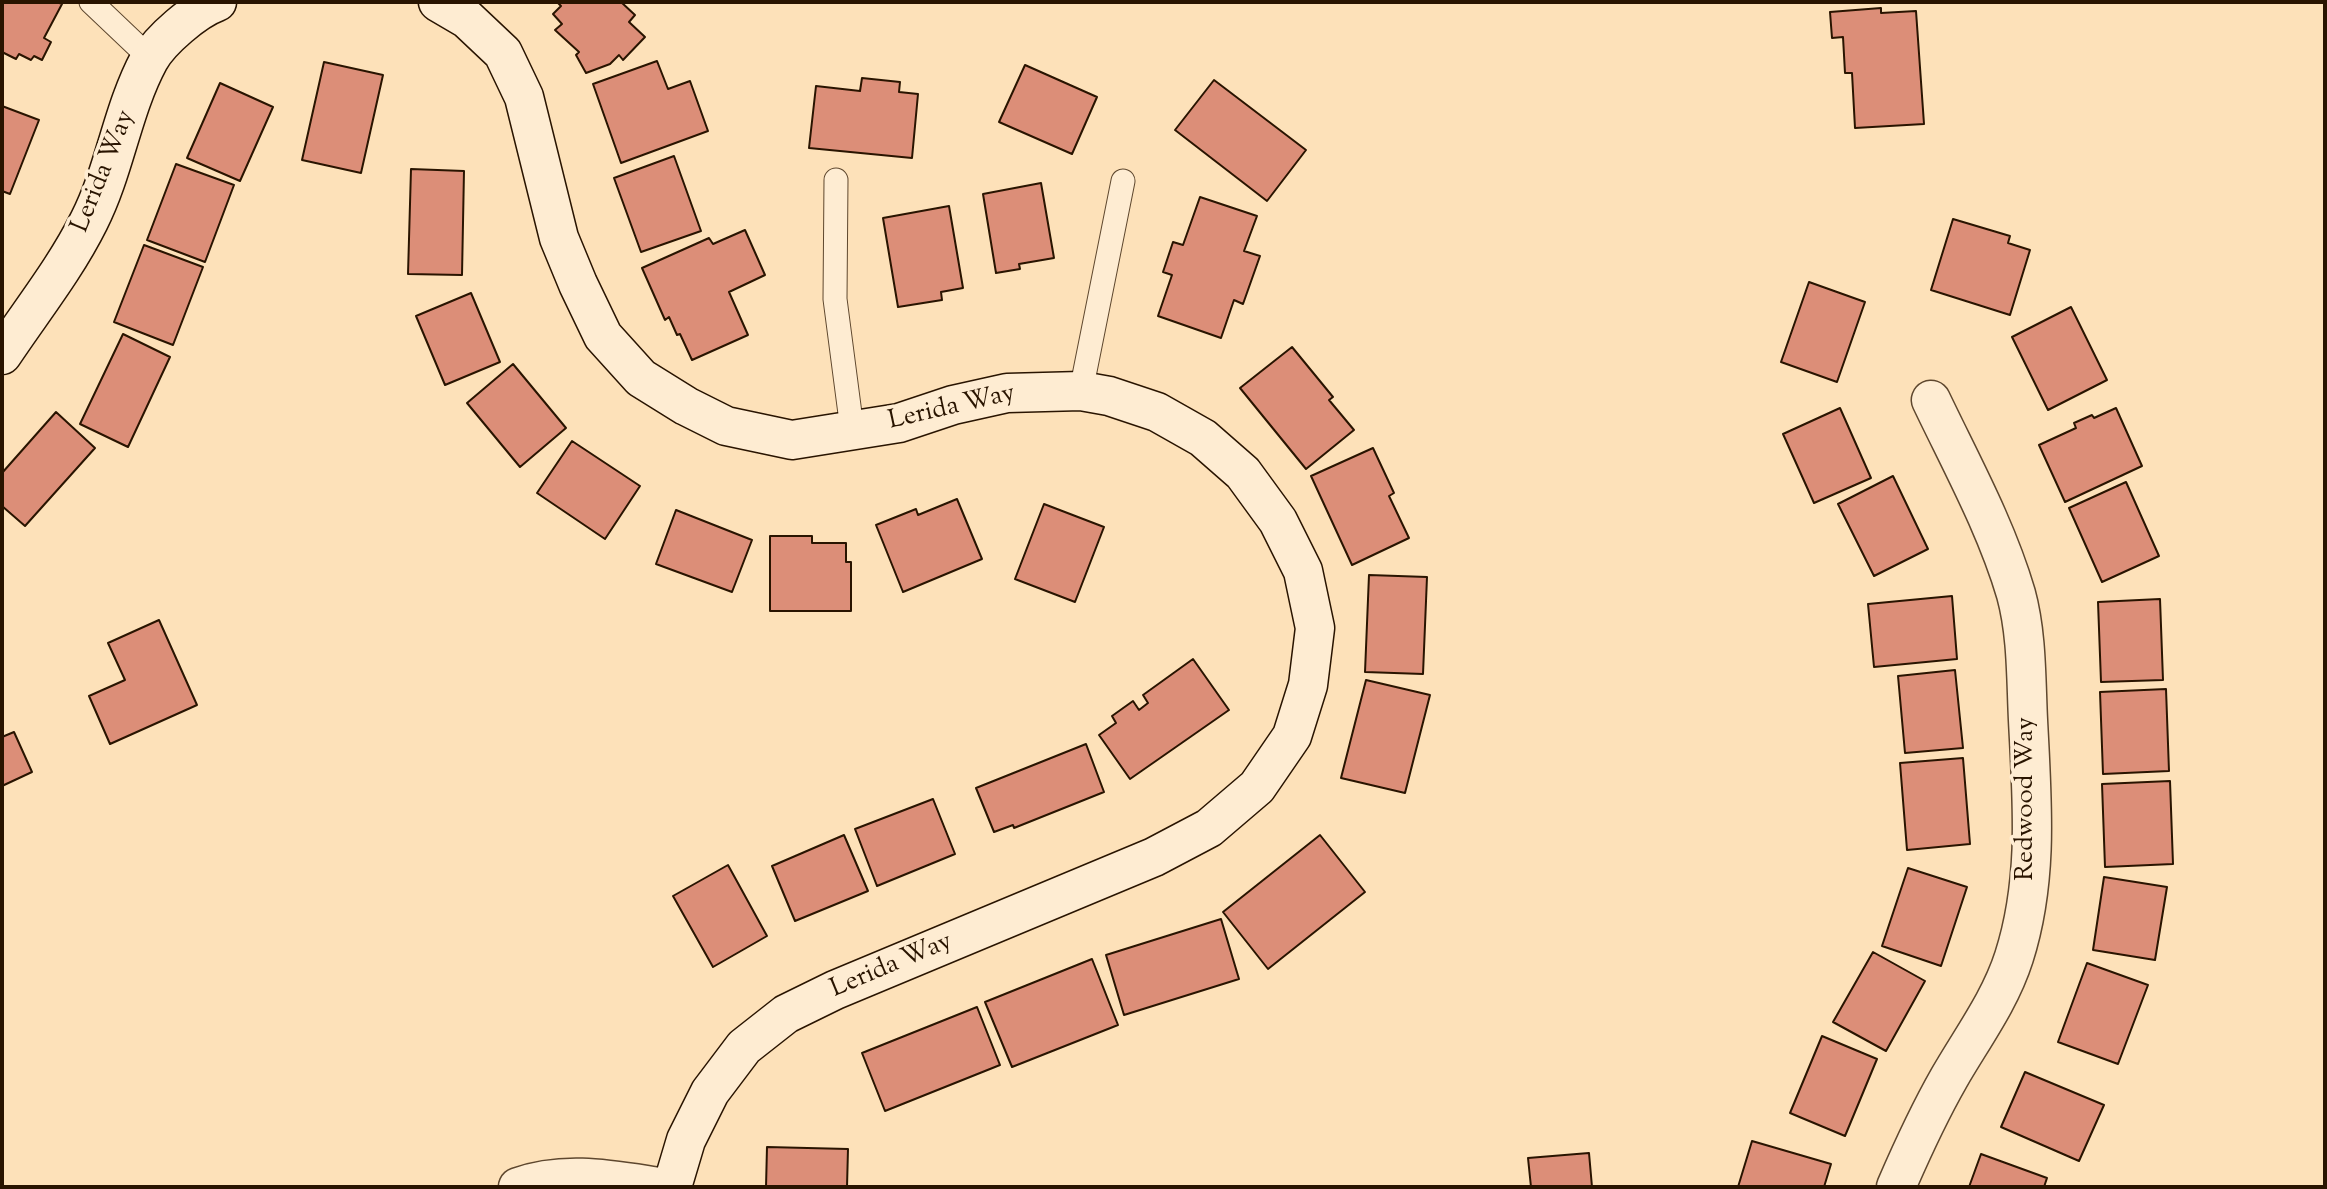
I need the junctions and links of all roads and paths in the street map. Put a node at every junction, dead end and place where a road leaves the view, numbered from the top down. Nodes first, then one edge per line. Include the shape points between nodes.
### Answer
1 (91, 2) edge
2 (216, 2) edge
3 (438, 2) edge
4 (150, 58) junction
5 (836, 180) dead end
6 (1123, 181) dead end
7 (2, 355) edge
8 (1081, 391) junction
9 (1931, 400) dead end
10 (852, 429) junction
11 (517, 1187) edge
12 (660, 1187) edge
13 (672, 1187) edge
14 (1896, 1187) edge

1 - 4 lane
2 - 4 street, Lerida Way via 180,26
3 - 10 street, Lerida Way via 467,19 503,53 524,97 559,238 578,284 603,336 640,378 726,426 792,440
4 - 7 street, Lerida Way via 90,219 63,269
5 - 10 lane via 835,299
6 - 8 lane
8 - 10 street, Lerida Way via 1007,393 899,423
8 - 13 street, Lerida Way via 1157,412 1203,438 1242,473 1278,521 1303,571 1315,628 1308,685 1292,736 1257,787 1209,828 1154,857 786,1014 744,1047 710,1092 686,1140
9 - 14 street, Redwood Way via 1998,544 2016,596 2025,654 2033,835 2028,899 2014,958 1987,1018 1917,1138
11 - 12 street via 559,1178 596,1177

